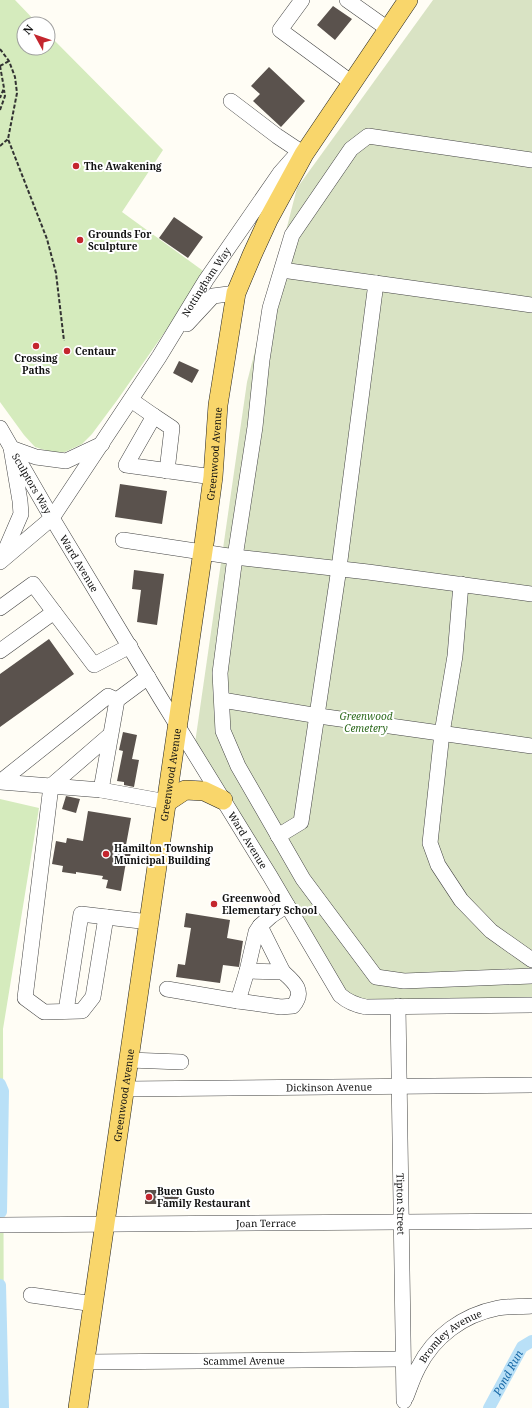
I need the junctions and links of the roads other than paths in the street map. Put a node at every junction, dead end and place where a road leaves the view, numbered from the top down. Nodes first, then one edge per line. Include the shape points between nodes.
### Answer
1 (302, 0) edge
2 (347, 0) edge
3 (408, 0) edge
4 (388, 29) junction
5 (352, 83) junction
6 (231, 101) dead end
7 (304, 154) junction
8 (532, 160) edge
9 (282, 270) junction
10 (376, 283) junction
11 (236, 293) junction
12 (532, 305) edge
13 (159, 357) junction
14 (131, 400) junction
15 (154, 416) junction
16 (0, 428) edge
17 (102, 444) junction
18 (11, 448) junction
19 (168, 471) junction
20 (213, 477) junction
21 (52, 518) junction
22 (123, 540) dead end
23 (203, 551) junction
24 (235, 557) junction
25 (0, 562) edge
26 (339, 568) junction
27 (461, 584) junction
28 (532, 594) edge
29 (0, 608) edge
30 (54, 612) junction
31 (130, 646) junction
32 (0, 651) edge
33 (148, 677) junction
34 (117, 700) junction
35 (222, 700) junction
36 (318, 716) junction
37 (178, 727) junction
38 (442, 733) junction
39 (110, 735) junction
40 (532, 746) edge
41 (51, 786) junction
42 (101, 790) junction
43 (223, 800) junction
44 (167, 802) junction
45 (278, 836) junction
46 (287, 905) junction
47 (106, 917) junction
48 (150, 922) junction
49 (260, 926) junction
50 (532, 960) edge
51 (247, 971) junction
52 (283, 972) junction
53 (532, 976) edge
54 (167, 989) dead end
55 (238, 1001) junction
56 (532, 1005) edge
57 (398, 1006) junction
58 (66, 1011) junction
59 (129, 1060) junction
60 (181, 1062) dead end
61 (532, 1085) edge
62 (399, 1086) junction
63 (125, 1089) junction
64 (401, 1222) junction
65 (532, 1222) edge
66 (0, 1225) edge
67 (105, 1225) junction
68 (31, 1295) dead end
69 (94, 1304) junction
70 (532, 1306) edge
71 (403, 1359) junction
72 (85, 1362) junction
73 (402, 1405) edge
74 (78, 1408) edge

1 - 5 street via 280,30
2 - 4 street
3 - 4 main road, Nottingham Way
4 - 5 main road, Nottingham Way
5 - 7 main road, Nottingham Way
6 - 7 street
7 - 11 main road, Greenwood Avenue via 268,220
7 - 13 street, Nottingham Way via 294,156 280,173 206,280
8 - 9 street via 368,136 351,149 292,235
9 - 10 street
9 - 24 street via 270,308
10 - 12 street
10 - 26 street
11 - 13 street via 213,296
11 - 20 main road, Greenwood Avenue via 218,405
13 - 14 street, Nottingham Way
14 - 15 street
14 - 17 street, Nottingham Way
15 - 19 street via 172,428
15 - 19 street via 126,465
16 - 18 street, Sculptors Way
17 - 18 street via 66,460 36,457
17 - 21 street, Nottingham Way
18 - 21 street, Sculptors Way
18 - 25 street via 21,514
19 - 20 street
20 - 23 main road, Greenwood Avenue
21 - 25 street, Nottingham Way
21 - 31 street, Ward Avenue
22 - 23 street
23 - 24 street
23 - 37 main road, Greenwood Avenue
24 - 26 street
24 - 35 street via 220,673
26 - 27 street
26 - 36 street
27 - 28 street
27 - 38 street via 455,656
29 - 30 street via 33,584
30 - 31 street via 94,665
30 - 32 street
31 - 33 street, Ward Avenue
33 - 34 street
33 - 37 street, Ward Avenue
34 - 39 street
34 - 41 street via 108,696 0,782
35 - 36 street
35 - 45 street via 223,731 238,766
36 - 38 street
36 - 45 street via 301,822
37 - 43 street, Ward Avenue
37 - 44 main road, Greenwood Avenue
38 - 40 street
38 - 50 street via 430,843 438,865 461,900 492,931
39 - 41 street
39 - 42 street
41 - 42 street
41 - 58 street via 25,998 44,1012
42 - 44 street
43 - 44 main road via 204,791 185,790
43 - 46 street, Ward Avenue
44 - 48 main road, Greenwood Avenue
45 - 53 street via 303,879 376,976 404,980
46 - 49 street
46 - 57 street, Ward Avenue via 340,995 356,1006
47 - 48 street
47 - 58 street via 94,997 82,1011
47 - 58 street via 81,914
48 - 59 main road, Greenwood Avenue
49 - 51 street via 254,937
49 - 52 street
51 - 52 street
51 - 55 street
52 - 55 street via 298,989 298,997 293,1006
54 - 55 street
56 - 57 street, Ward Avenue
57 - 62 street, Tipton Street
59 - 60 street
59 - 63 main road, Greenwood Avenue
61 - 62 street, Dickinson Avenue
62 - 63 street, Dickinson Avenue
62 - 64 street, Tipton Street
63 - 67 main road, Greenwood Avenue
64 - 65 street, Joan Terrace
64 - 67 street, Joan Terrace
64 - 71 street, Tipton Street
66 - 67 street, Joan Terrace
67 - 69 main road, Greenwood Avenue
68 - 69 street
69 - 72 main road, Greenwood Avenue
70 - 73 street, Bromley Avenue via 500,1308 481,1313 465,1319 449,1330 427,1353 417,1369
71 - 72 street, Scammel Avenue
71 - 73 street, Tipton Street
72 - 74 main road, Greenwood Avenue

